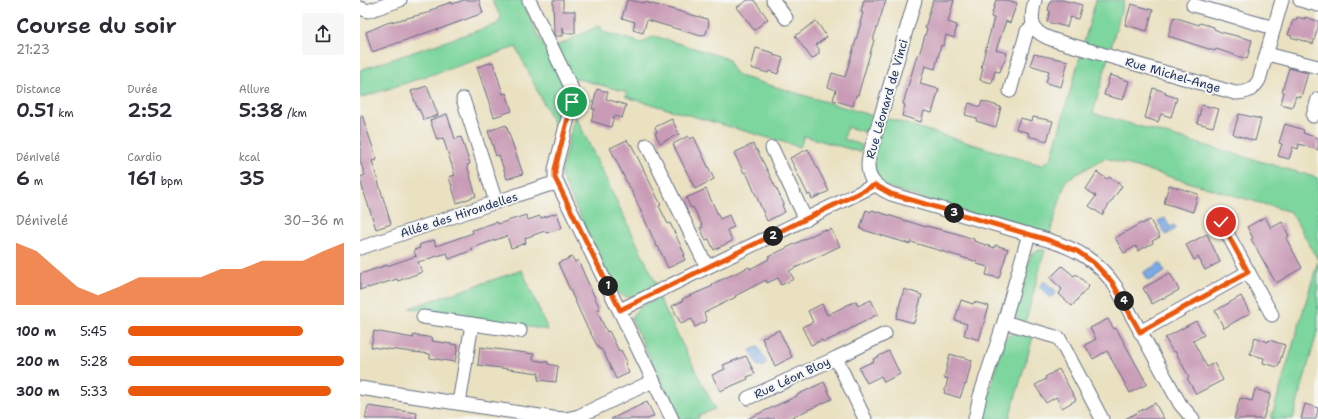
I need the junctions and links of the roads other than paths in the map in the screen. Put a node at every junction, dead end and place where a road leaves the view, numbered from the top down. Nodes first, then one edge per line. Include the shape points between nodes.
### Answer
1 (400, 0) edge
2 (529, 0) edge
3 (773, 0) edge
4 (915, 0) edge
5 (1035, 0) edge
6 (1282, 0) edge
7 (1300, 0) edge
8 (1194, 5) dead end
9 (1318, 5) edge
10 (360, 8) edge
11 (786, 18) dead end
12 (1034, 27) junction
13 (1274, 28) junction
14 (1268, 54) junction
15 (1318, 67) edge
16 (1010, 91) dead end
17 (463, 99) dead end
18 (1318, 99) edge
19 (1313, 116) dead end
20 (646, 145) dead end
21 (772, 148) dead end
22 (558, 184) junction
23 (875, 185) junction
24 (496, 202) junction
25 (806, 220) junction
26 (1221, 222) dead end
27 (1029, 234) junction
28 (361, 244) edge
29 (707, 267) junction
30 (1248, 272) junction
31 (620, 310) junction
32 (1272, 315) dead end
33 (423, 317) dead end
34 (1004, 322) junction
35 (472, 324) junction
36 (520, 331) dead end
37 (1140, 332) junction
38 (885, 334) dead end
39 (836, 358) junction
40 (653, 381) junction
41 (360, 388) edge
42 (748, 398) dead end
43 (459, 403) junction
44 (509, 415) edge
45 (574, 418) edge
46 (672, 419) edge
47 (866, 419) edge
48 (975, 419) edge
49 (1102, 419) edge
50 (1193, 419) edge

1 - 10 street via 368,11
2 - 22 street via 572,89 572,102 555,169
3 - 11 street
4 - 23 street, Rue Léonard de Vinci via 869,156 869,170
5 - 12 street via 1032,14
6 - 13 street, Rue Michel-Ange
7 - 9 street
8 - 13 street
12 - 14 street, Rue Michel-Ange via 1041,36 1056,41 1235,93 1248,92 1255,87
12 - 16 street via 1027,31
13 - 14 street, Rue Michel-Ange
14 - 15 street
17 - 24 street
18 - 19 street
20 - 29 street
21 - 25 street
22 - 24 street, Allée des Hirondelles
22 - 31 street
23 - 25 street
23 - 27 street via 891,194
24 - 28 street, Allée des Hirondelles
25 - 29 street
26 - 30 street
27 - 34 street
27 - 37 street via 1068,246 1094,263 1112,282
29 - 31 street
30 - 32 street
30 - 37 street
31 - 40 street
33 - 35 street
34 - 48 street
34 - 49 street via 1059,338
35 - 36 street
35 - 43 street
37 - 50 street via 1180,404
38 - 39 street, Rue Léon Bloy
39 - 42 street, Rue Léon Bloy
39 - 47 street, Rue Léon Bloy
40 - 45 street
40 - 46 street
41 - 43 street
43 - 44 street
44 - 45 street

